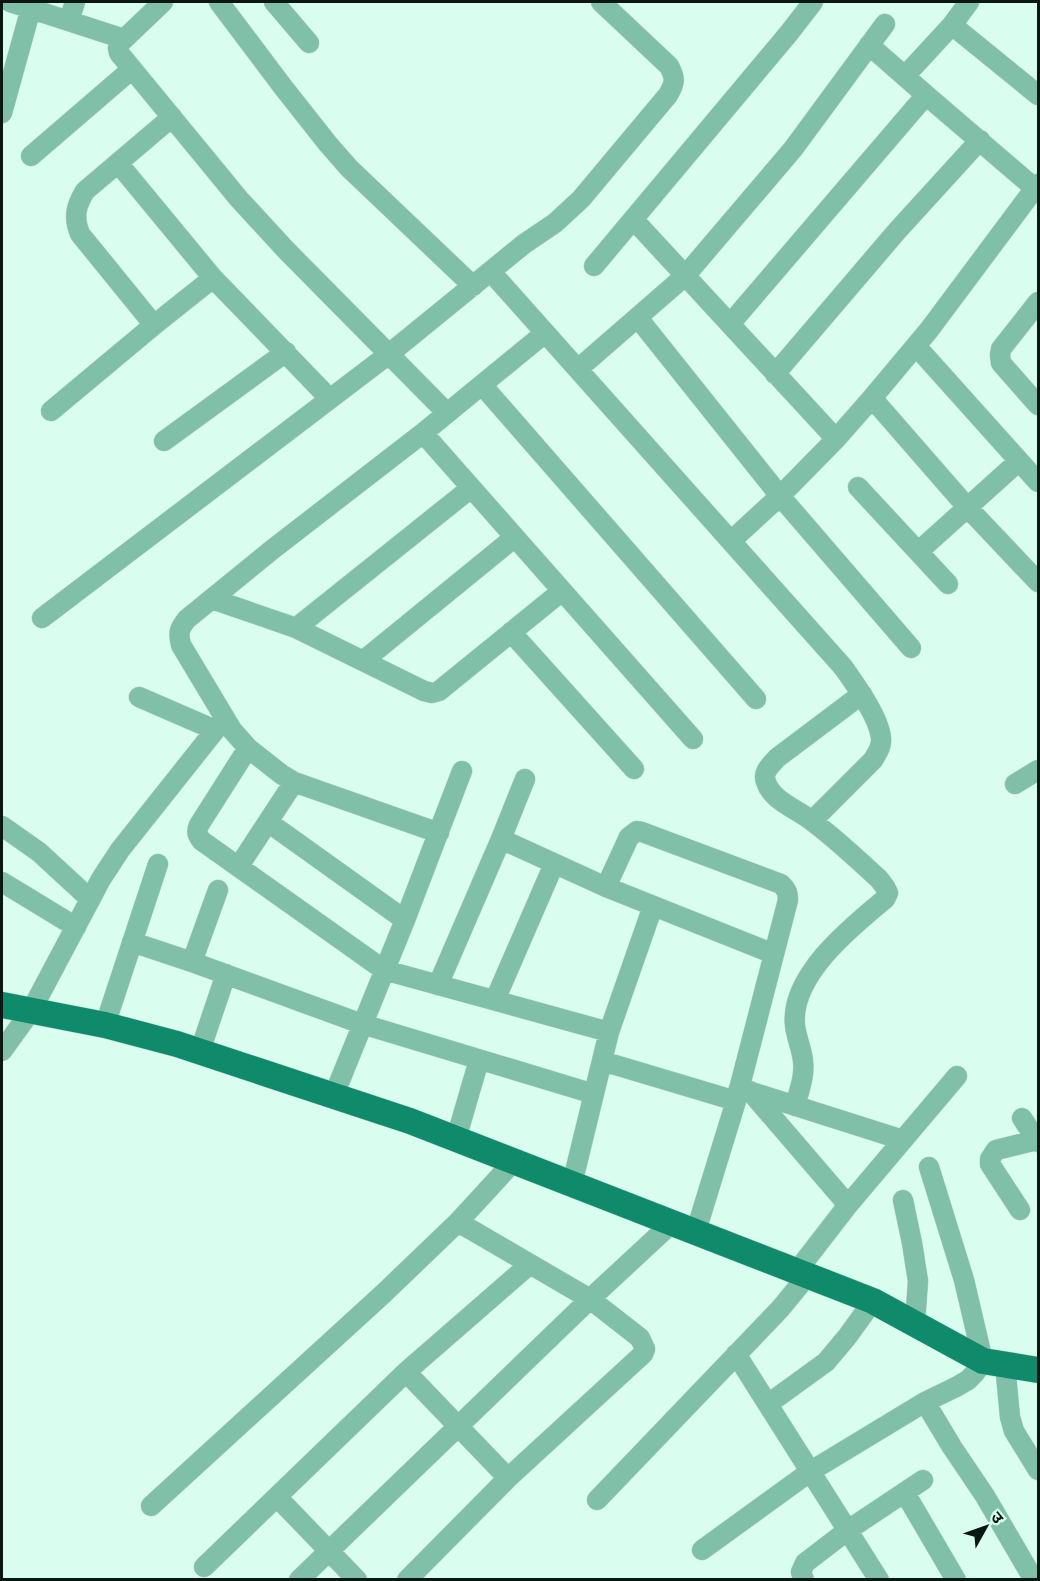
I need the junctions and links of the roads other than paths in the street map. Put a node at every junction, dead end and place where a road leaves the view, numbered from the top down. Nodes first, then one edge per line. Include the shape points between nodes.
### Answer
1 (10, 2) edge
2 (75, 2) edge
3 (163, 2) edge
4 (219, 2) edge
5 (274, 2) edge
6 (601, 2) edge
7 (813, 2) edge
8 (969, 2) edge
9 (31, 8) junction
10 (69, 21) junction
11 (885, 24) dead end
12 (952, 25) junction
13 (124, 39) junction
14 (309, 43) dead end
15 (869, 45) junction
16 (132, 69) junction
17 (905, 76) junction
18 (926, 95) junction
19 (1038, 95) edge
20 (2, 112) edge
21 (172, 117) junction
22 (980, 140) junction
23 (31, 156) dead end
24 (118, 163) junction
25 (1038, 188) edge
26 (633, 219) junction
27 (594, 266) dead end
28 (491, 272) junction
29 (685, 276) junction
30 (213, 278) junction
31 (473, 286) junction
32 (1038, 302) edge
33 (638, 318) junction
34 (730, 324) junction
35 (153, 325) junction
36 (545, 333) junction
37 (916, 346) junction
38 (286, 352) junction
39 (389, 354) junction
40 (578, 369) junction
41 (776, 374) junction
42 (482, 385) junction
43 (872, 398) junction
44 (330, 399) junction
45 (1038, 402) edge
46 (51, 411) dead end
47 (447, 413) junction
48 (423, 434) junction
49 (836, 439) junction
50 (164, 441) dead end
51 (1019, 461) junction
52 (1038, 482) edge
53 (858, 487) dead end
54 (471, 488) junction
55 (780, 496) junction
56 (967, 507) junction
57 (514, 537) junction
58 (731, 541) junction
59 (918, 551) junction
60 (1038, 582) edge
61 (948, 584) dead end
62 (562, 591) junction
63 (212, 599) junction
64 (42, 618) dead end
65 (296, 628) junction
66 (511, 632) junction
67 (911, 648) dead end
68 (363, 661) junction
69 (862, 694) junction
70 (139, 697) dead end
71 (756, 699) dead end
72 (220, 724) junction
73 (693, 739) dead end
74 (248, 748) junction
75 (634, 769) dead end
76 (1038, 770) edge
77 (462, 771) dead end
78 (525, 779) dead end
79 (294, 782) junction
80 (1015, 784) dead end
81 (812, 821) junction
82 (268, 822) junction
83 (2, 826) edge
84 (439, 833) junction
85 (501, 839) junction
86 (159, 864) dead end
87 (554, 864) junction
88 (239, 866) junction
89 (2, 882) edge
90 (606, 887) junction
91 (218, 890) dead end
92 (90, 899) junction
93 (653, 906) junction
94 (405, 920) junction
95 (75, 927) junction
96 (132, 942) junction
97 (774, 954) junction
98 (192, 962) junction
99 (384, 970) junction
100 (226, 974) junction
101 (438, 985) junction
102 (495, 1000) junction
103 (2, 1005) edge
104 (31, 1011) junction
105 (362, 1024) junction
106 (105, 1025) junction
107 (609, 1032) junction
108 (2, 1051) edge
109 (200, 1051) junction
110 (479, 1060) junction
111 (602, 1061) junction
112 (957, 1076) dead end
113 (742, 1093) junction
114 (594, 1094) junction
115 (334, 1095) junction
116 (795, 1106) junction
117 (1022, 1118) dead end
118 (456, 1139) junction
119 (903, 1140) junction
120 (1038, 1141) edge
121 (514, 1161) junction
122 (929, 1167) dead end
123 (572, 1184) junction
124 (903, 1200) dead end
125 (848, 1205) junction
126 (1020, 1210) dead end
127 (458, 1222) junction
128 (684, 1227) junction
129 (530, 1263) junction
130 (802, 1273) junction
131 (590, 1299) junction
132 (873, 1301) junction
133 (915, 1323) junction
134 (736, 1354) junction
135 (994, 1363) junction
136 (1038, 1370) edge
137 (406, 1372) junction
138 (925, 1402) junction
139 (768, 1404) junction
140 (459, 1426) junction
141 (1038, 1470) edge
142 (811, 1471) junction
143 (508, 1478) junction
144 (923, 1480) dead end
145 (905, 1493) junction
146 (277, 1497) junction
147 (597, 1500) dead end
148 (151, 1506) dead end
149 (848, 1530) junction
150 (702, 1550) dead end
151 (330, 1551) junction
152 (204, 1567) dead end
153 (299, 1580) edge
154 (357, 1580) edge
155 (407, 1580) edge
156 (804, 1580) edge
157 (879, 1580) edge
158 (956, 1580) edge
159 (1034, 1580) edge

1 - 9 street
2 - 10 street
3 - 13 street
4 - 31 street via 349,168
5 - 14 street
6 - 28 street via 669,66 675,83 581,199
7 - 26 street
8 - 12 street
9 - 10 street
9 - 20 street
10 - 13 street
11 - 15 street
12 - 17 street
12 - 19 street
13 - 16 street via 119,44 119,53
15 - 17 street
15 - 29 street via 793,149
16 - 21 street
16 - 23 street
17 - 18 street
18 - 22 street
18 - 34 street
21 - 24 street
21 - 39 street via 239,199
22 - 25 street
22 - 41 street
24 - 30 street
24 - 35 street via 85,190 75,224
25 - 37 street
26 - 27 street
26 - 29 street
28 - 31 street
28 - 36 street
29 - 33 street
29 - 34 street
30 - 35 street
30 - 38 street
31 - 39 street
32 - 45 street via 1000,355 1001,363
33 - 40 street
33 - 55 street
34 - 41 street
35 - 46 street
36 - 40 street
36 - 42 street
37 - 43 street
37 - 51 street
38 - 44 street
38 - 50 street
39 - 44 street
39 - 47 street
40 - 58 street
41 - 49 street
42 - 47 street
42 - 71 street
43 - 49 street
43 - 56 street
44 - 64 street
47 - 48 street
48 - 54 street
48 - 63 street
49 - 55 street
51 - 52 street
51 - 56 street
53 - 59 street
54 - 57 street
54 - 65 street
55 - 58 street
55 - 67 street
56 - 59 street
56 - 60 street
57 - 62 street
57 - 68 street
58 - 69 street via 843,667
59 - 61 street
62 - 66 street
62 - 73 street
63 - 65 street
63 - 72 street via 187,619 178,633 211,695
65 - 68 street
66 - 68 street via 432,693
66 - 75 street
69 - 81 street via 881,738 880,750
69 - 81 street via 777,758 765,774 775,796
70 - 72 street
72 - 74 street via 232,730
72 - 92 street via 120,850
74 - 79 street
74 - 88 street via 197,830 202,841
76 - 80 street
77 - 84 street
78 - 85 street
79 - 82 street
79 - 84 street
81 - 116 street via 879,879 888,893 846,931 803,988 796,1006 795,1025 803,1075
82 - 88 street
82 - 94 street
83 - 92 street via 39,852
84 - 94 street
85 - 87 street
85 - 101 street
86 - 96 street
87 - 90 street
87 - 102 street
88 - 99 street
89 - 95 street
90 - 93 street
90 - 97 street via 629,837 637,831 781,884 788,900
91 - 98 street
92 - 95 street
93 - 97 street
93 - 107 street
94 - 99 street
95 - 104 street
96 - 98 street
96 - 106 street
97 - 113 street
98 - 100 street
99 - 101 street
99 - 105 street
100 - 105 street
100 - 109 street
101 - 102 street
102 - 107 street
103 - 104 main road
104 - 106 main road
104 - 108 street
105 - 110 street
105 - 115 street
106 - 109 main road
107 - 111 street
109 - 115 main road
110 - 114 street
110 - 118 street
111 - 113 street
111 - 114 street
112 - 119 street
113 - 116 street
113 - 125 street
113 - 128 street
114 - 123 street
115 - 118 main road
116 - 119 street
117 - 120 street
118 - 121 main road
119 - 125 street
120 - 126 street via 996,1150 990,1159
121 - 123 main road
121 - 127 street
122 - 135 street via 963,1280
123 - 128 main road
124 - 133 street via 918,1281
125 - 130 street
127 - 129 street
127 - 148 street
128 - 130 main road
128 - 131 street
129 - 131 street
129 - 137 street
130 - 132 main road
130 - 134 street via 780,1309
131 - 140 street
131 - 143 street via 640,1338 643,1354
132 - 133 main road
132 - 139 street via 826,1362
133 - 135 main road
134 - 139 street
134 - 147 street
135 - 136 main road
135 - 138 street
135 - 141 street via 1014,1431
137 - 140 street
137 - 146 street
138 - 142 street
138 - 159 street
139 - 142 street
140 - 143 street
140 - 151 street
142 - 149 street
142 - 150 street
143 - 155 street
144 - 145 street
145 - 149 street
145 - 158 street
146 - 151 street
146 - 152 street
149 - 156 street via 805,1563 801,1572
149 - 157 street
151 - 153 street
151 - 154 street

